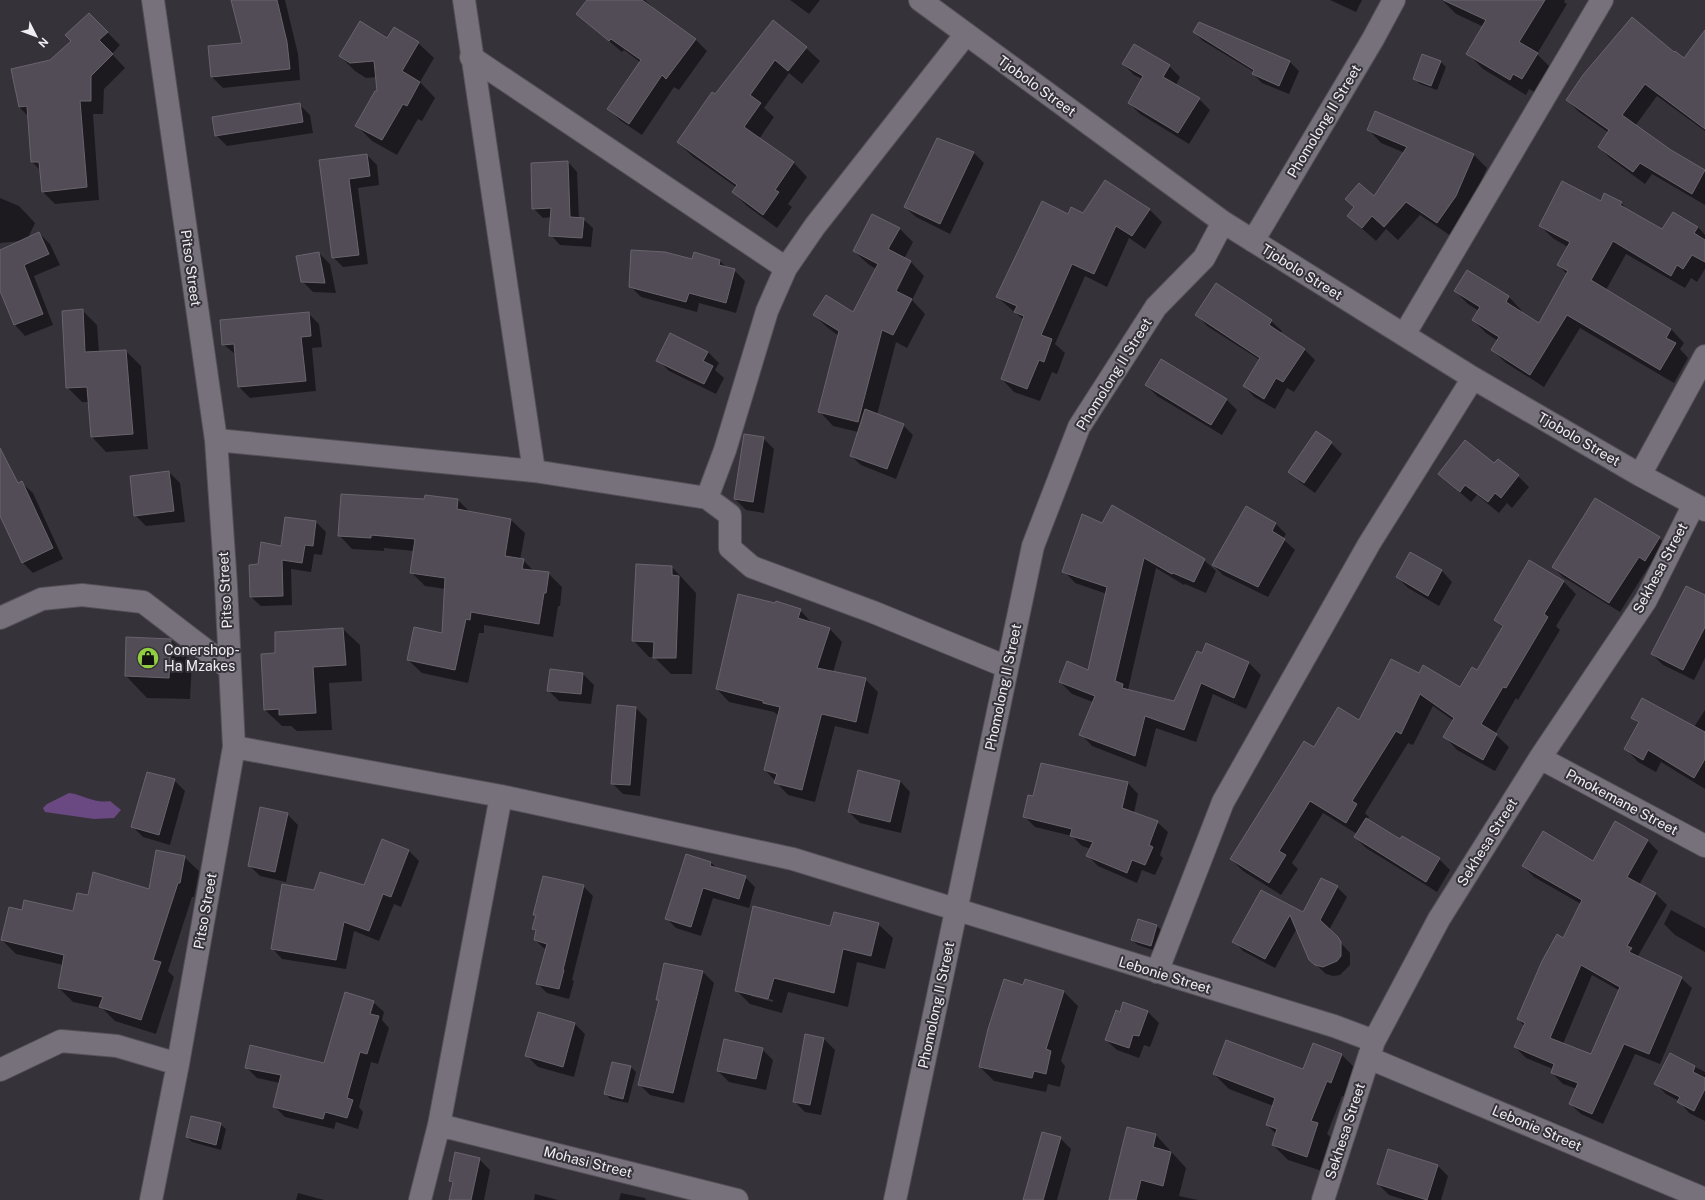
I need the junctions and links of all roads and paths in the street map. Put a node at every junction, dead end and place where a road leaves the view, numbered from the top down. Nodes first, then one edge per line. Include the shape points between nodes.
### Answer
1 (153, 0) edge
2 (464, 0) edge
3 (920, 0) edge
4 (1394, 0) edge
5 (1602, 0) edge
6 (966, 34) junction
7 (471, 57) junction
8 (1223, 222) junction
9 (1253, 241) junction
10 (786, 268) junction
11 (1404, 336) junction
12 (1705, 356) edge
13 (1473, 378) junction
14 (216, 440) junction
15 (534, 471) junction
16 (1640, 475) junction
17 (707, 498) junction
18 (1700, 507) edge
19 (0, 618) edge
20 (1007, 667) junction
21 (229, 668) junction
22 (234, 747) junction
23 (1540, 758) junction
24 (501, 796) junction
25 (1705, 846) edge
26 (956, 910) junction
27 (1157, 972) junction
28 (1371, 1049) junction
29 (178, 1064) junction
30 (0, 1070) edge
31 (439, 1125) junction
32 (1705, 1199) edge
33 (151, 1200) edge
34 (420, 1200) edge
35 (737, 1200) edge
36 (895, 1200) edge
37 (1323, 1200) edge

1 - 14 street, Pitso Street
2 - 7 street
3 - 6 street, Tjobolo Street
4 - 9 street, Phomolong II Street
5 - 11 street
6 - 8 street, Tjobolo Street
6 - 10 street via 815,226
7 - 10 street
7 - 15 street
8 - 9 street, Tjobolo Street
8 - 20 street, Phomolong II Street via 1204,258 1156,308 1079,427 1032,546
9 - 11 street, Tjobolo Street
10 - 17 street via 767,311 725,450
11 - 13 street, Tjobolo Street
12 - 16 street
13 - 16 street, Tjobolo Street
13 - 27 street via 1369,544 1223,802
14 - 15 street
14 - 21 street, Pitso Street
15 - 17 street
16 - 18 street, Tjobolo Street
17 - 20 street via 730,515 730,548 752,567 873,612
18 - 23 street, Sekhesa Street via 1646,600
19 - 21 street via 42,599 75,595 143,602
20 - 26 street, Phomolong II Street
21 - 22 street, Pitso Street
22 - 24 street, Lebonie Street
22 - 29 street, Pitso Street
23 - 25 street, Pmokemane Street
23 - 28 street, Sekhesa Street via 1438,919
24 - 26 street, Lebonie Street via 793,859
24 - 31 street
26 - 27 street, Lebonie Street
26 - 36 street, Phomolong II Street
27 - 28 street, Lebonie Street via 1334,1026
28 - 32 street, Lebonie Street
28 - 37 street, Sekhesa Street
29 - 30 street via 116,1046 61,1041
29 - 33 street, Pitso Street
31 - 34 street
31 - 35 street, Mohasi Street

